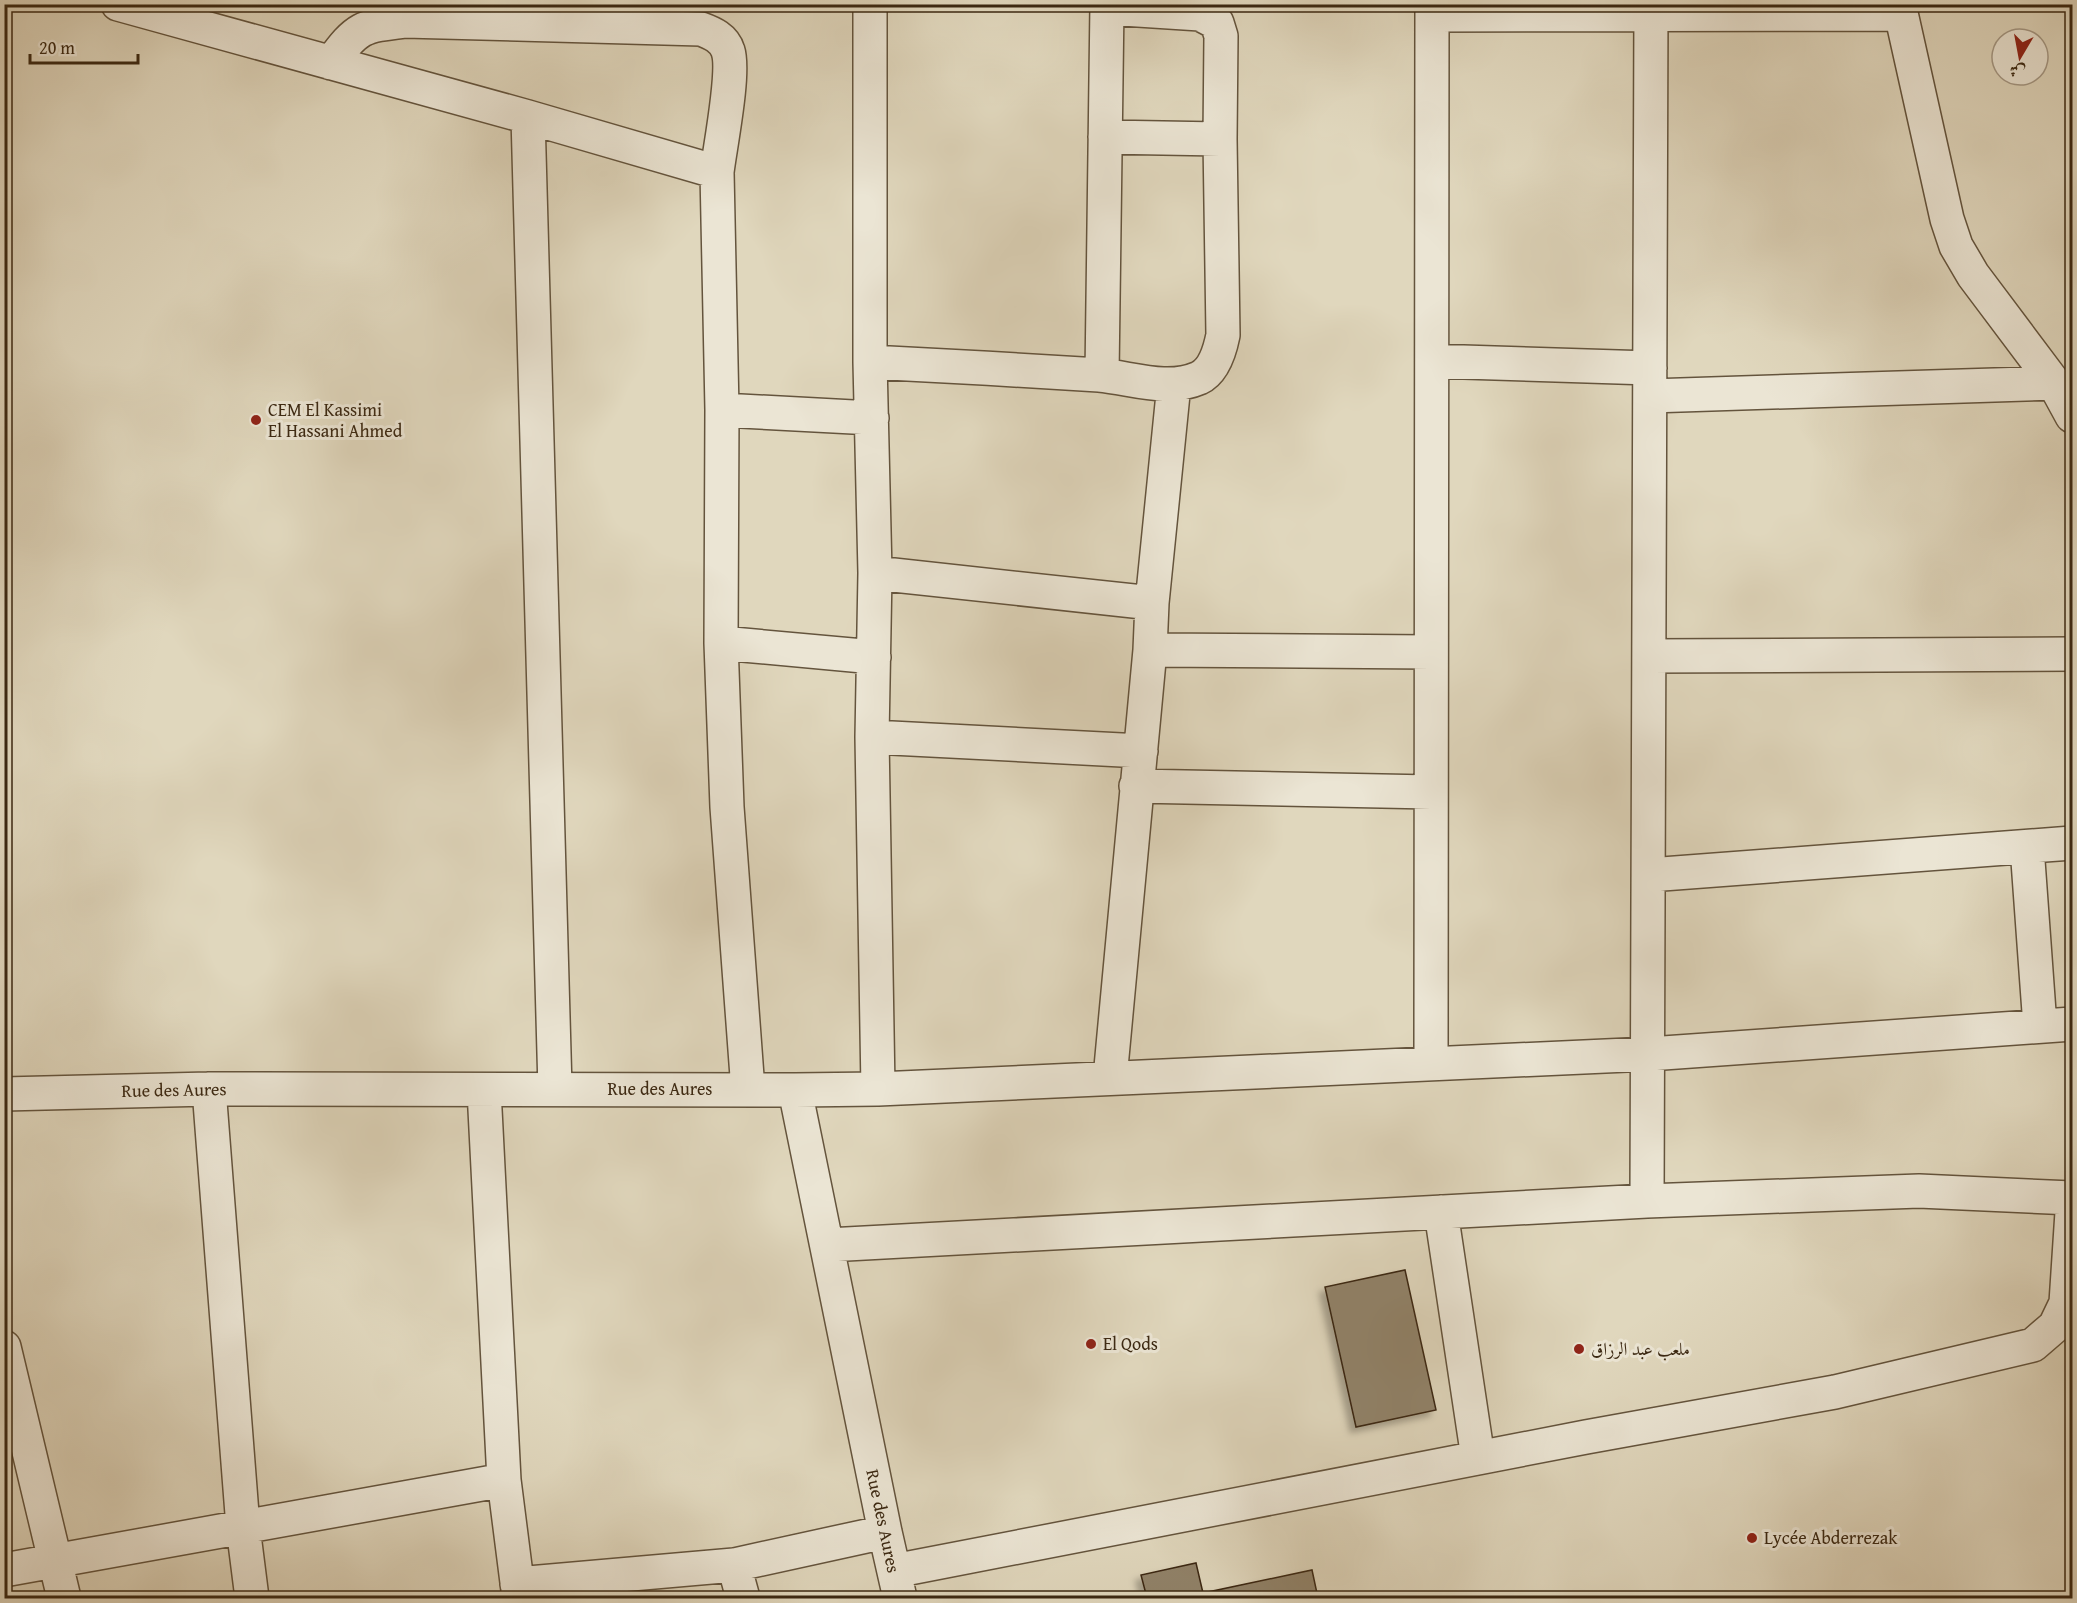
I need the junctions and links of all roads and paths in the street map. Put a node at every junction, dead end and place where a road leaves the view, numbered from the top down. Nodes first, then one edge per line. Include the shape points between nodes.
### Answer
1 (118, 4) edge
2 (870, 4) edge
3 (1107, 6) edge
4 (1900, 9) edge
5 (1432, 10) edge
6 (1651, 10) edge
7 (194, 14) edge
8 (467, 14) edge
9 (331, 63) junction
10 (528, 117) junction
11 (1105, 137) junction
12 (1220, 139) junction
13 (717, 172) junction
14 (1432, 361) junction
15 (870, 362) junction
16 (1102, 375) junction
17 (1650, 382) junction
18 (2054, 383) junction
19 (1174, 384) junction
20 (722, 410) junction
21 (2073, 416) edge
22 (872, 418) junction
23 (875, 573) junction
24 (1152, 603) junction
25 (721, 643) junction
26 (1150, 650) junction
27 (1431, 652) junction
28 (2073, 654) edge
29 (1649, 656) junction
30 (874, 657) junction
31 (872, 737) junction
32 (1141, 751) junction
33 (1136, 786) junction
34 (1431, 792) junction
35 (2073, 843) edge
36 (2027, 847) junction
37 (1649, 875) junction
38 (2073, 1024) edge
39 (2040, 1026) junction
40 (1649, 1054) junction
41 (1431, 1063) junction
42 (1110, 1078) junction
43 (209, 1089) junction
44 (555, 1089) junction
45 (878, 1089) junction
46 (484, 1090) junction
47 (748, 1090) junction
48 (795, 1090) junction
49 (4, 1094) edge
50 (2073, 1197) edge
51 (1647, 1201) junction
52 (1441, 1212) junction
53 (2073, 1212) edge
54 (828, 1245) junction
55 (4, 1347) edge
56 (1478, 1458) junction
57 (504, 1480) junction
58 (243, 1527) junction
59 (885, 1532) junction
60 (56, 1562) junction
61 (734, 1565) junction
62 (4, 1570) edge
63 (897, 1585) edge
64 (518, 1592) edge
65 (64, 1599) edge
66 (252, 1599) edge
67 (743, 1599) edge

1 - 7 street
2 - 15 street
3 - 11 street
3 - 12 street via 1200,14 1217,23 1221,36
4 - 6 street
4 - 18 street via 1956,246 1973,275
5 - 6 street
5 - 14 street
6 - 17 street
7 - 9 street
8 - 9 street via 381,24 357,31
8 - 13 street via 701,28 713,33 729,52 730,71
9 - 10 street
10 - 13 street
10 - 44 street
11 - 12 street
11 - 16 street
12 - 19 street via 1220,352 1201,377
13 - 20 street
14 - 17 street
14 - 27 street
15 - 16 street
15 - 22 street
16 - 19 street
17 - 18 street
17 - 29 street
18 - 21 street
19 - 24 street
20 - 22 street
20 - 25 street
22 - 23 street
23 - 24 street
23 - 30 street
24 - 26 street
25 - 30 street
25 - 47 street via 727,807
26 - 27 street
26 - 32 street
27 - 34 street
28 - 29 street
29 - 37 street
30 - 31 street
31 - 32 street
31 - 45 street
32 - 33 street
33 - 34 street
33 - 42 street
34 - 41 street
35 - 36 street
36 - 37 street
36 - 39 street
37 - 40 street
38 - 39 street
39 - 40 street
40 - 41 street
40 - 51 street
41 - 42 street
42 - 45 street
43 - 46 street, Rue des Aures
43 - 49 street, Rue des Aures
43 - 58 street
44 - 46 street, Rue des Aures
44 - 47 street, Rue des Aures
45 - 48 street
46 - 57 street
47 - 48 street, Rue des Aures
48 - 54 street, Rue des Aures
50 - 51 street via 1919,1191
51 - 52 street
52 - 54 street
52 - 56 street
53 - 56 street via 2066,1303 2055,1326 2033,1345 1835,1392
54 - 59 street, Rue des Aures
55 - 60 street
56 - 63 street
57 - 58 street
57 - 64 street
58 - 60 street
58 - 66 street
59 - 61 street
59 - 63 street, Rue des Aures
60 - 62 street
60 - 65 street
61 - 64 street
61 - 67 street

